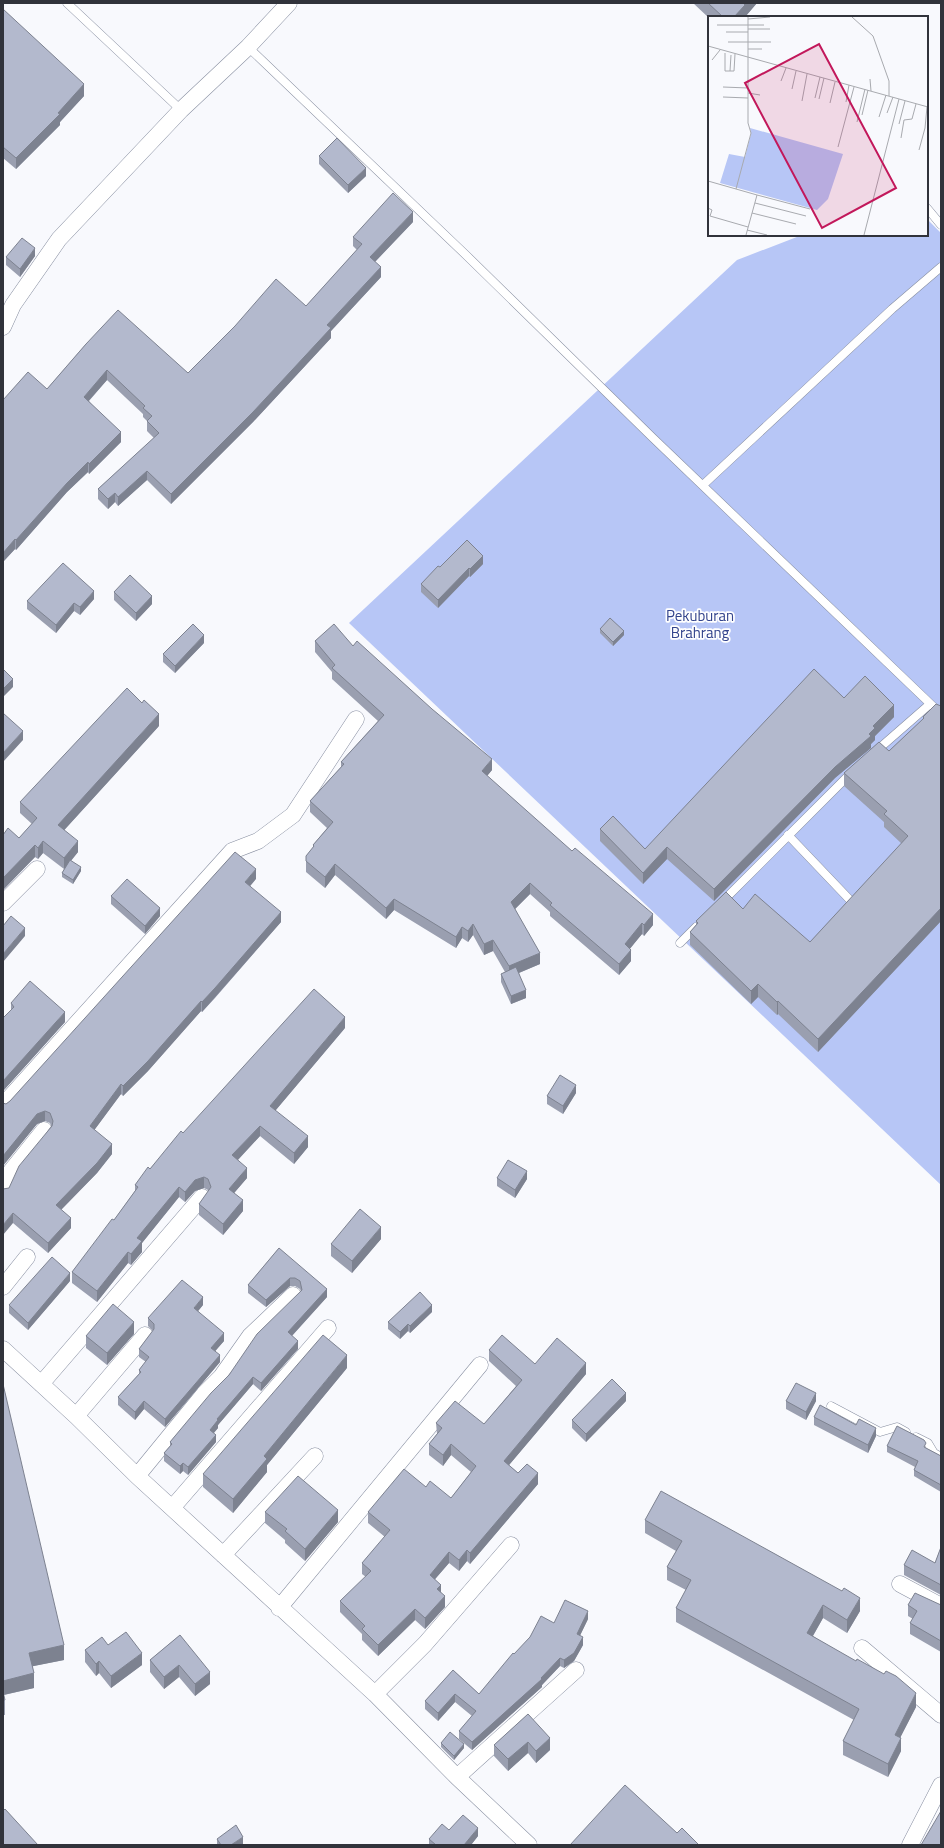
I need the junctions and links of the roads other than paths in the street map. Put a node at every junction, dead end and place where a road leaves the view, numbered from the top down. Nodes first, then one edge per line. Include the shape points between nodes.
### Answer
1 (67, 3) edge
2 (289, 3) edge
3 (248, 47) junction
4 (181, 110) junction
5 (928, 209) edge
6 (941, 225) edge
7 (941, 267) edge
8 (3, 327) edge
9 (703, 485) junction
10 (930, 704) junction
11 (941, 714) edge
12 (356, 719) dead end
13 (871, 755) edge
14 (860, 766) edge
15 (788, 835) junction
16 (37, 869) dead end
17 (849, 899) edge
18 (3, 904) edge
19 (718, 905) edge
20 (702, 922) edge
21 (680, 943) dead end
22 (3, 1105) edge
23 (44, 1130) dead end
24 (3, 1191) edge
25 (202, 1197) edge
26 (27, 1257) dead end
27 (3, 1287) edge
28 (292, 1295) dead end
29 (328, 1328) dead end
30 (145, 1335) dead end
31 (3, 1349) edge
32 (480, 1364) dead end
33 (40, 1384) junction
34 (831, 1406) dead end
35 (76, 1416) junction
36 (315, 1456) dead end
37 (941, 1457) edge
38 (137, 1476) junction
39 (172, 1508) junction
40 (511, 1545) dead end
41 (223, 1555) junction
42 (900, 1584) dead end
43 (941, 1606) edge
44 (280, 1608) junction
45 (862, 1648) dead end
46 (576, 1670) dead end
47 (375, 1694) junction
48 (941, 1715) edge
49 (457, 1777) junction
50 (941, 1785) edge
51 (529, 1845) edge
52 (910, 1845) edge

1 - 4 lane
2 - 3 street
3 - 4 street
3 - 9 lane
4 - 8 street via 59,239 13,305
5 - 6 lane
7 - 9 lane
9 - 10 lane
10 - 11 lane
10 - 13 lane
12 - 22 street via 293,815 258,841 232,851
14 - 15 lane via 836,786
15 - 17 lane
15 - 19 lane
16 - 18 street
20 - 21 lane
23 - 24 street via 11,1172
25 - 33 street
26 - 27 street
28 - 38 street via 250,1336 221,1377
29 - 39 street
30 - 35 street
31 - 33 street
32 - 44 street
33 - 35 street
34 - 37 lane via 880,1432 897,1427 928,1443 934,1453
35 - 38 street
36 - 41 street
38 - 39 street
39 - 41 street
40 - 47 street via 425,1644
41 - 44 street
42 - 43 street
44 - 47 street
45 - 48 street
46 - 49 street
47 - 49 street
49 - 51 street
50 - 52 street

